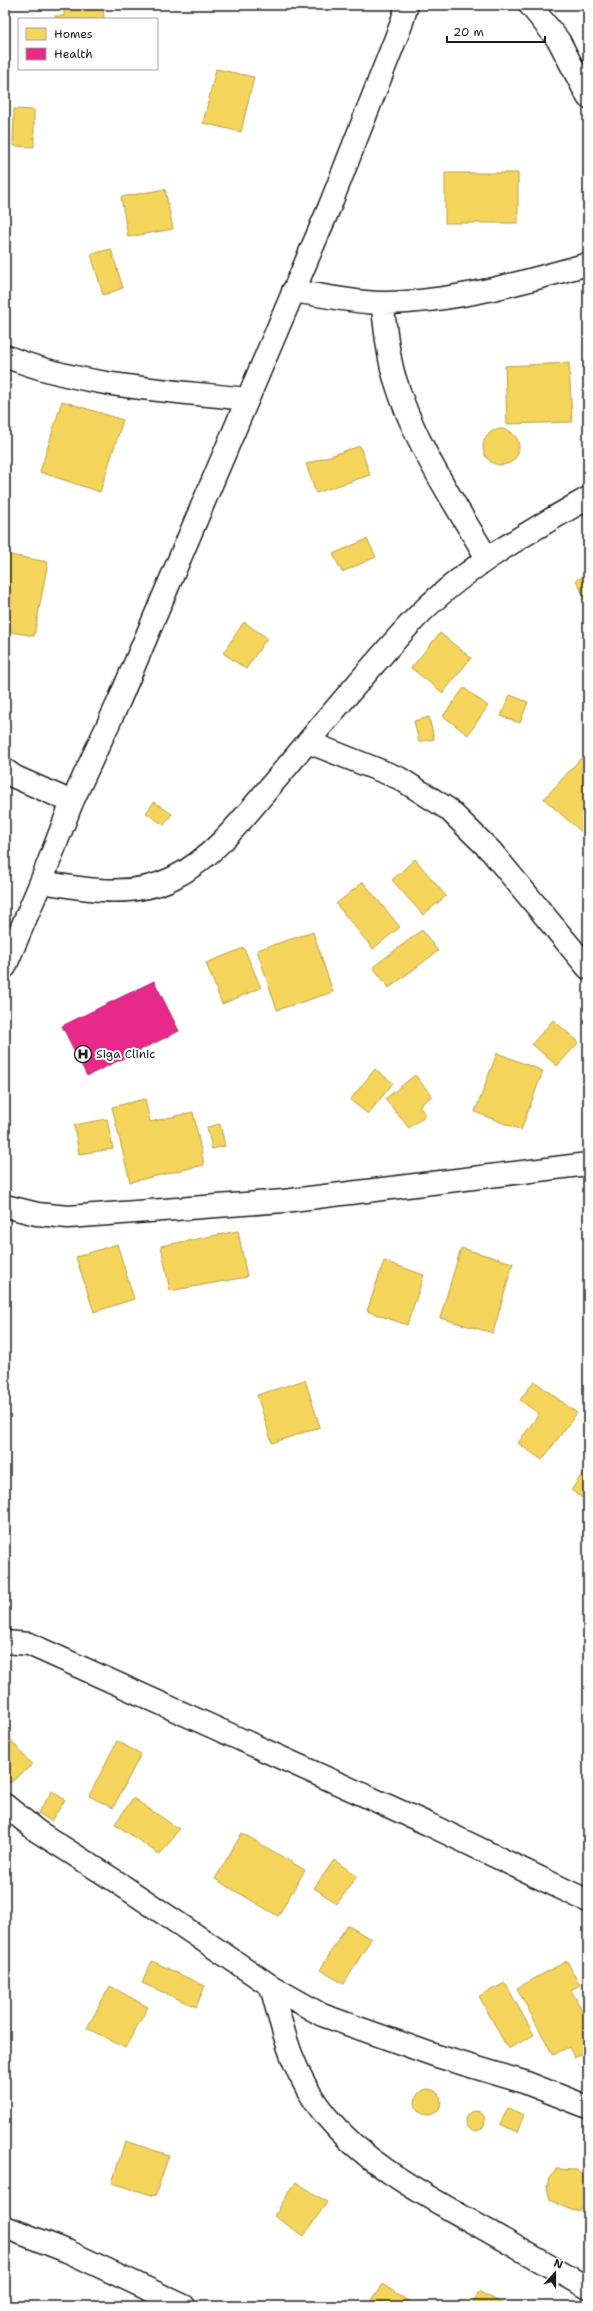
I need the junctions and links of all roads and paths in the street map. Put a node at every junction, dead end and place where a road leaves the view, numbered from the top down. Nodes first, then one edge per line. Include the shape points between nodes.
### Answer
1 (407, 5) edge
2 (530, 5) edge
3 (588, 97) edge
4 (588, 264) edge
5 (293, 291) junction
6 (382, 303) junction
7 (5, 356) edge
8 (246, 399) junction
9 (588, 498) edge
10 (487, 558) junction
11 (308, 742) junction
12 (5, 770) edge
13 (72, 802) junction
14 (41, 882) junction
15 (5, 966) edge
16 (588, 968) edge
17 (588, 1164) edge
18 (5, 1206) edge
19 (5, 1642) edge
20 (5, 1805) edge
21 (588, 1901) edge
22 (271, 1986) junction
23 (588, 2107) edge
24 (5, 2227) edge
25 (588, 2288) edge
26 (184, 2306) edge

1 - 5 street via 329,208
2 - 3 street via 559,41
4 - 6 street via 518,284 452,298
5 - 6 street
5 - 8 street
6 - 10 street via 394,378 409,417 435,469
7 - 8 street via 51,372 116,386
8 - 13 street via 119,701
9 - 10 street
10 - 11 street via 448,588 412,622
11 - 14 street via 220,842 196,864 172,879 143,888 103,892
11 - 16 street via 400,778 448,809 491,851
12 - 13 street via 15,777
13 - 14 street
14 - 15 street
17 - 18 street via 284,1200 68,1217 37,1214
19 - 21 street via 29,1644 428,1824
20 - 22 street via 37,1831
22 - 23 street via 322,2015 437,2056 524,2082
22 - 25 street via 286,2047 304,2083 326,2116 355,2145 396,2179
24 - 26 street via 67,2250

